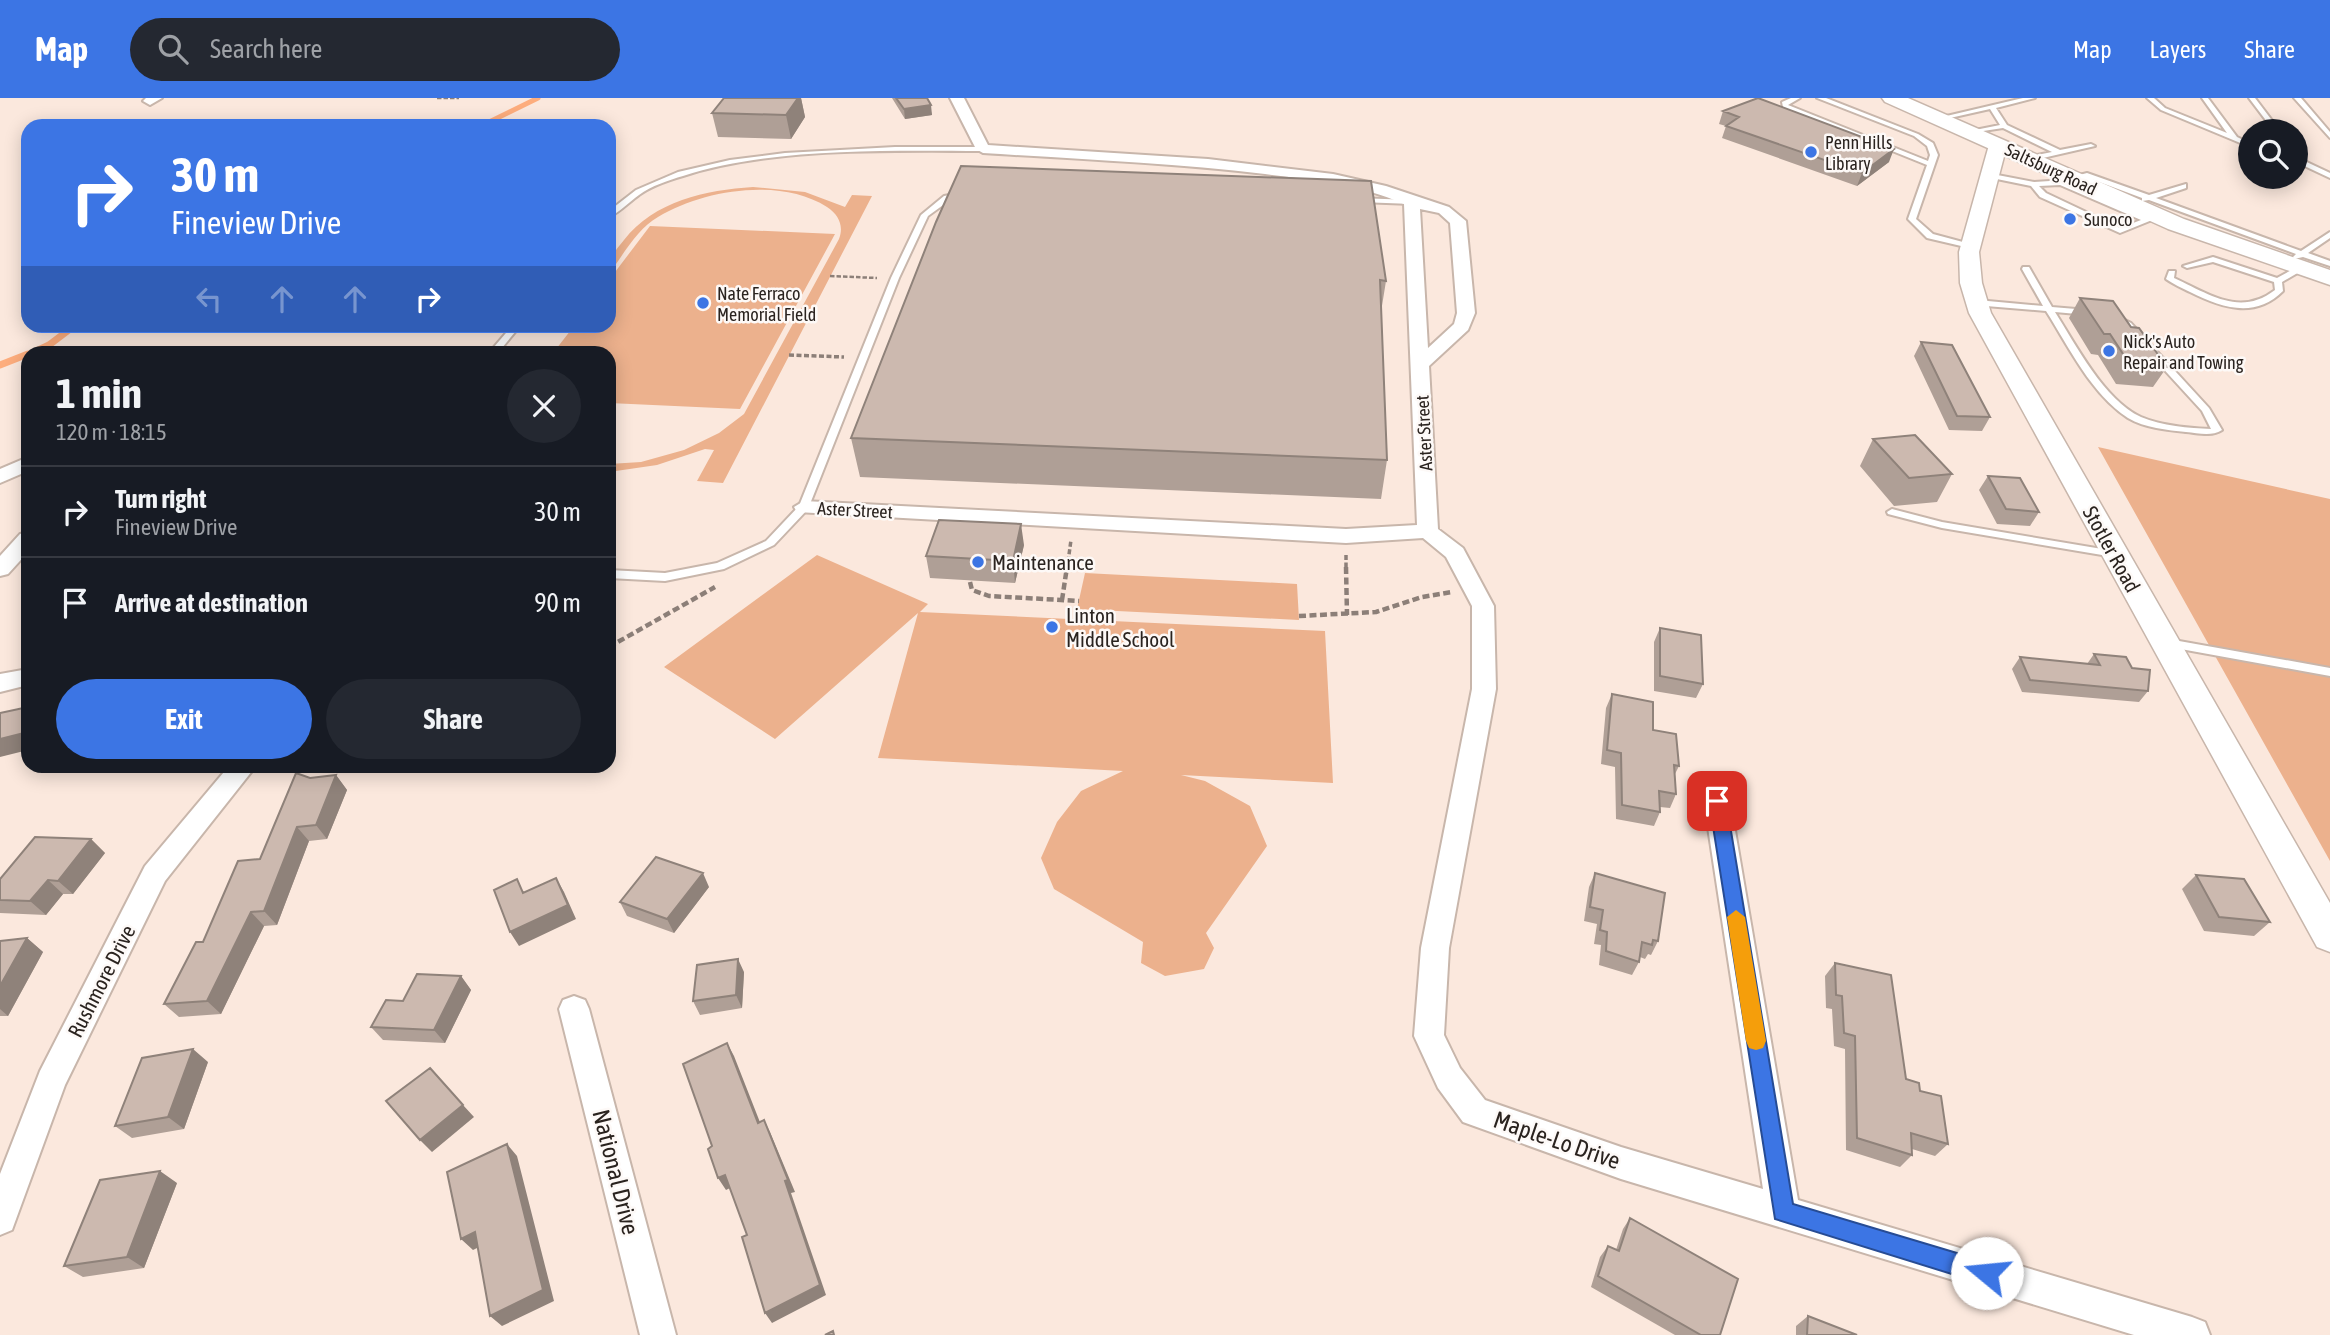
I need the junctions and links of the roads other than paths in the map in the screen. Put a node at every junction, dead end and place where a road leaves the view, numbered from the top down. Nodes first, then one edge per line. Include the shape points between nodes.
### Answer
1 (957, 98) edge
2 (1797, 98) edge
3 (1820, 98) edge
4 (1892, 98) edge
5 (2032, 98) edge
6 (2150, 98) edge
7 (2205, 98) edge
8 (2252, 98) edge
9 (2297, 98) edge
10 (1992, 107) junction
11 (1941, 118) junction
12 (2268, 119) edge
13 (2001, 135) junction
14 (2330, 136) edge
15 (2235, 139) junction
16 (2238, 140) edge
17 (2091, 146) dead end
18 (983, 149) junction
19 (2060, 153) junction
20 (2030, 159) junction
21 (1930, 164) junction
22 (2308, 164) edge
23 (1990, 176) junction
24 (2330, 176) edge
25 (2034, 184) junction
26 (2183, 186) dead end
27 (968, 193) edge
28 (2103, 199) junction
29 (1343, 200) edge
30 (1412, 202) junction
31 (616, 207) edge
32 (2330, 234) edge
33 (1971, 247) junction
34 (2212, 264) dead end
35 (2330, 264) edge
36 (2187, 266) dead end
37 (2026, 269) dead end
38 (2290, 272) junction
39 (2172, 273) dead end
40 (2330, 278) edge
41 (1977, 303) junction
42 (2049, 309) junction
43 (1420, 365) junction
44 (21, 466) edge
45 (0, 477) edge
46 (804, 507) junction
47 (1892, 512) dead end
48 (1428, 531) junction
49 (21, 547) edge
50 (2114, 554) junction
51 (0, 569) edge
52 (616, 574) edge
53 (2164, 642) junction
54 (2330, 672) edge
55 (21, 678) edge
56 (0, 683) edge
57 (238, 773) edge
58 (1717, 801) dead end
59 (2330, 936) edge
60 (574, 1009) dead end
61 (1783, 1212) junction
62 (0, 1218) edge
63 (658, 1335) edge
64 (2192, 1335) edge

1 - 18 street
2 - 21 lane via 1785,106
3 - 21 lane via 1916,135 1930,145 1934,155
4 - 11 main road, Saltsburg Road
5 - 10 lane
6 - 15 lane via 2163,109
7 - 15 lane
8 - 12 lane
9 - 14 lane
10 - 11 lane
10 - 13 lane
11 - 13 main road, Saltsburg Road via 1972,132
13 - 19 lane
13 - 20 main road, Saltsburg Road
13 - 23 street, Stotler Road
15 - 16 lane
17 - 19 lane
18 - 30 street via 1236,166 1355,181 1385,188
18 - 31 lane via 760,157 699,170 645,189
19 - 20 lane
20 - 28 main road, Saltsburg Road
21 - 33 lane via 1912,219 1930,236
22 - 24 lane
23 - 25 lane
23 - 33 street, Stotler Road
25 - 28 lane
25 - 28 lane via 2043,195
26 - 28 lane
27 - 46 lane via 947,198 925,215 895,278
28 - 28 lane via 2095,216 2120,230
28 - 38 main road, Saltsburg Road via 2190,222
29 - 30 lane
30 - 43 street, Aster Street
30 - 43 street via 1444,210 1458,221 1468,302 1462,326
32 - 38 lane
33 - 41 street, Stotler Road via 1971,283
34 - 38 lane
35 - 38 lane
36 - 38 lane via 2213,259
37 - 42 lane
38 - 39 lane via 2272,299 2249,309 2170,279
38 - 40 main road, Saltsburg Road
41 - 42 lane
41 - 50 street, Stotler Road
42 - 42 lane via 2117,317 2206,410 2217,430 2145,422 2131,416 2085,365
43 - 48 street, Aster Street
44 - 45 street
46 - 48 street, Aster Street via 1346,536
46 - 52 lane via 770,543 720,566 665,577
47 - 50 lane
48 - 61 street, Maple-Lo Drive via 1455,553 1483,606 1484,690 1435,948 1429,1036 1449,1078 1474,1111 1620,1163
49 - 51 street
50 - 53 street, Stotler Road
53 - 54 lane
53 - 59 street, Stotler Road
55 - 56 street
57 - 62 street, Rushmore Drive via 155,874 51,1081
58 - 61 street
60 - 63 street, National Drive
61 - 64 street, Maple-Lo Drive

